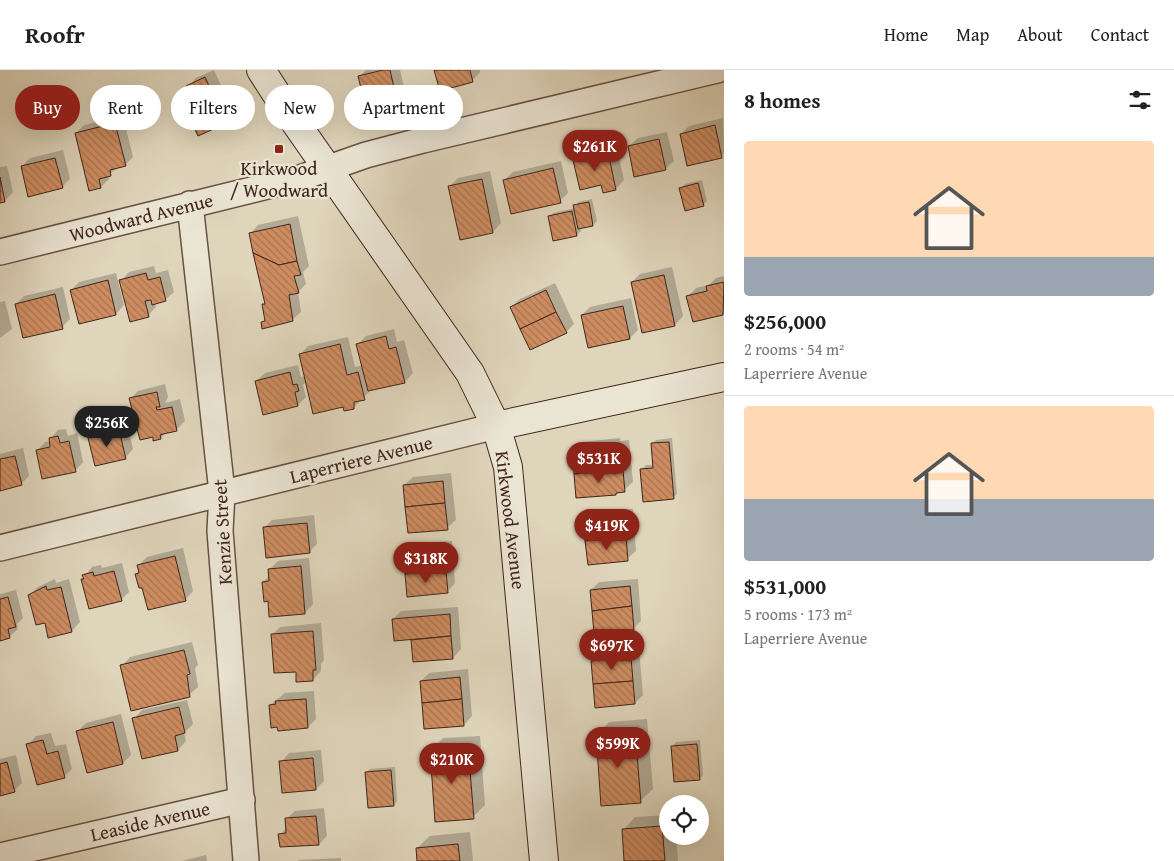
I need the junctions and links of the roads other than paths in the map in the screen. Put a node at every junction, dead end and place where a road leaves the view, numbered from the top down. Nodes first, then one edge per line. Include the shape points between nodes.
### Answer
1 (261, 70) edge
2 (717, 70) edge
3 (330, 169) junction
4 (190, 204) junction
5 (0, 252) edge
6 (724, 377) edge
7 (496, 426) junction
8 (222, 492) junction
9 (0, 548) edge
10 (242, 800) junction
11 (0, 856) edge
12 (246, 861) edge
13 (544, 861) edge

1 - 3 main road, Kirkwood Avenue
2 - 3 street, Woodward Avenue via 423,140 366,155
3 - 4 street, Woodward Avenue
3 - 7 main road, Kirkwood Avenue via 470,373
4 - 5 street, Woodward Avenue
4 - 8 street, Kenzie Street
6 - 7 main road, Laperriere Avenue
7 - 8 street, Laperriere Avenue
7 - 13 main road, Kirkwood Avenue via 508,467
8 - 9 street, Laperriere Avenue
8 - 10 street, Kenzie Street via 220,531
10 - 11 street, Leaside Avenue
10 - 12 street, Kenzie Street

